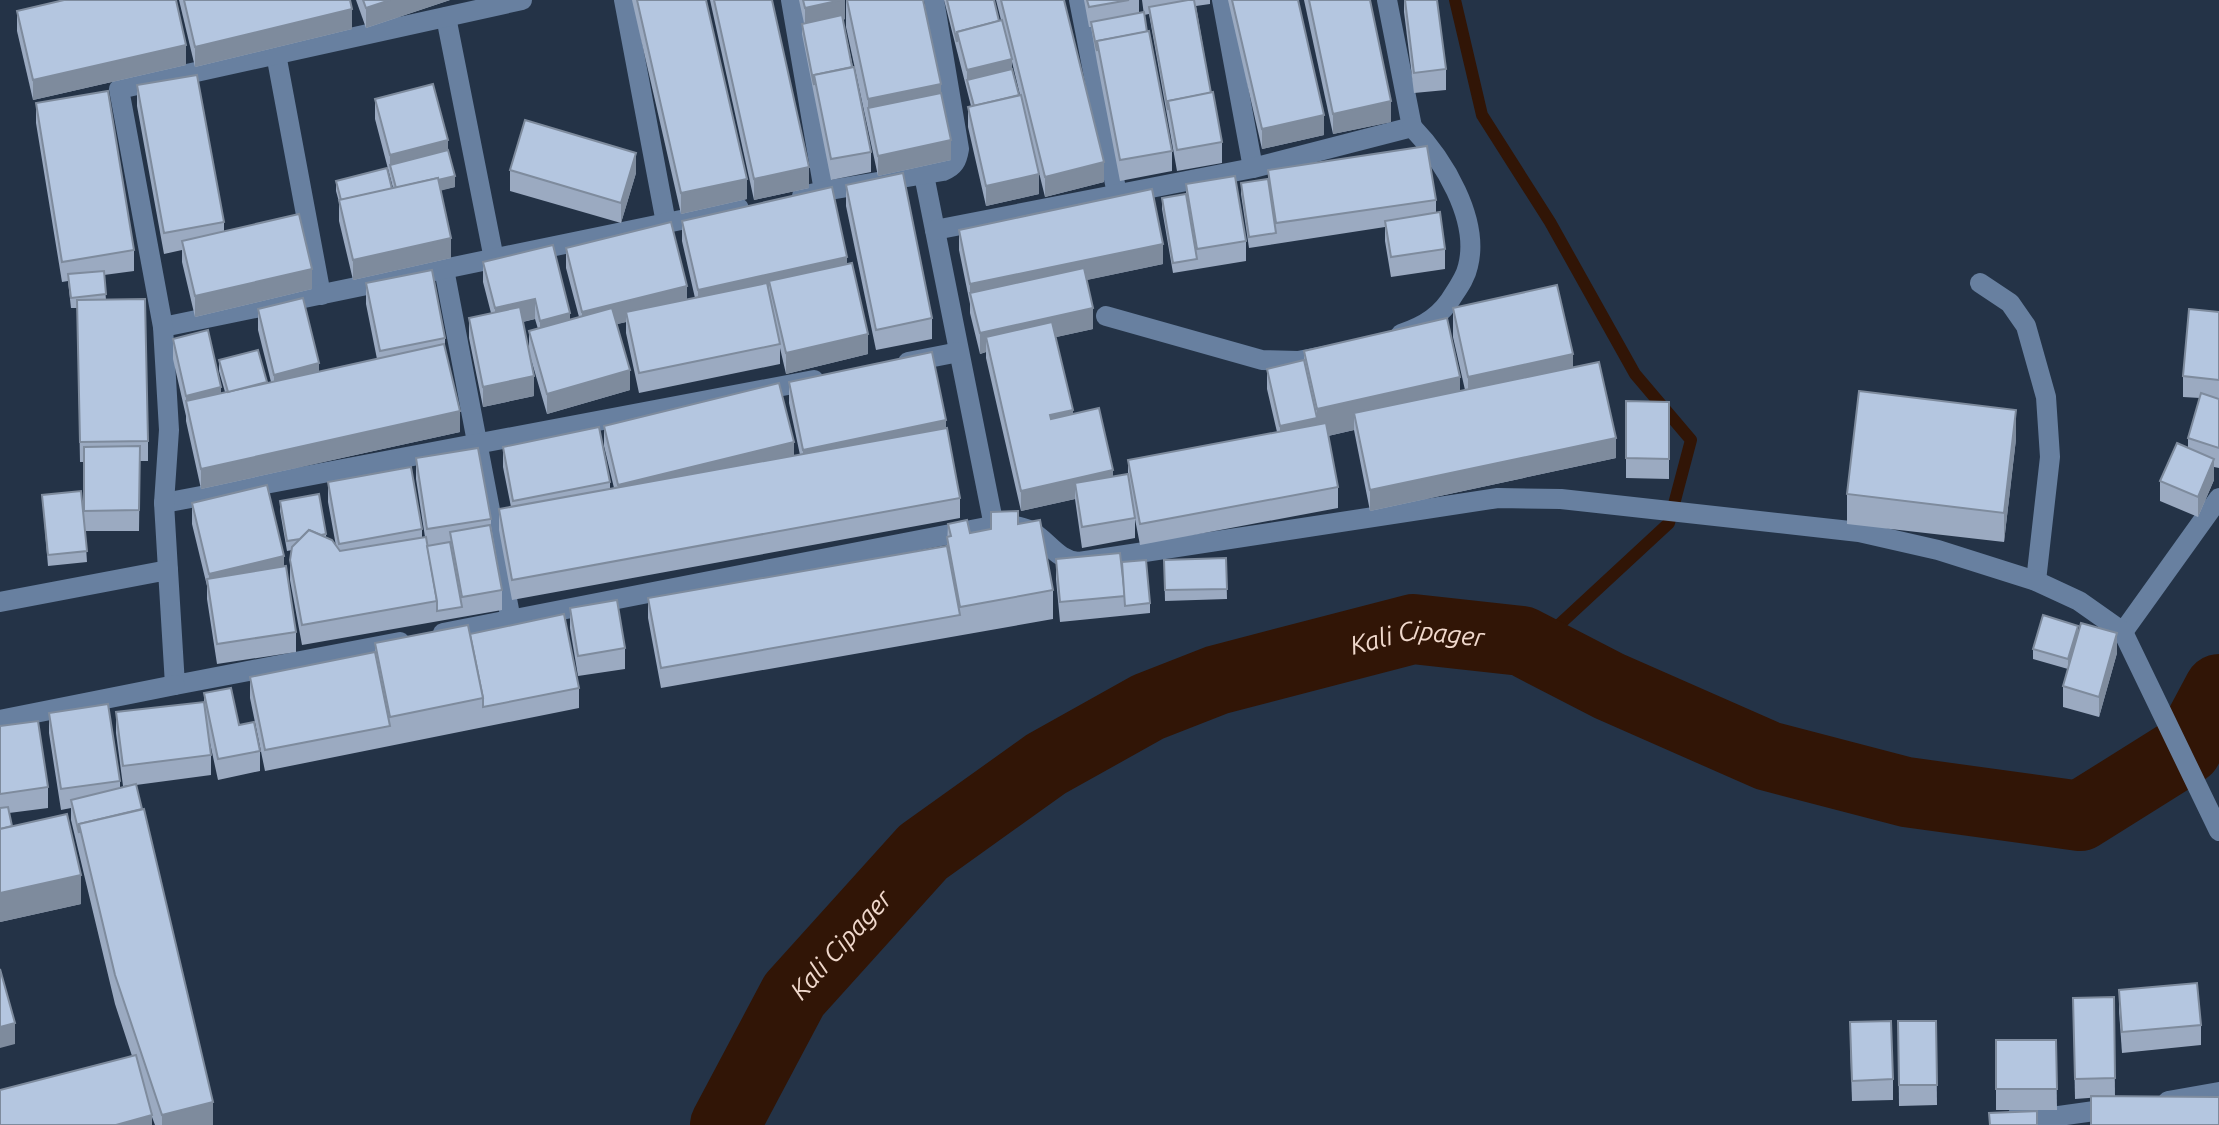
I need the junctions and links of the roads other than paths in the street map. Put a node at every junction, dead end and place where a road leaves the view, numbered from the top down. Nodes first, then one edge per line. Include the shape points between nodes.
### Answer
1 (522, 0) edge
2 (624, 0) edge
3 (791, 0) edge
4 (934, 0) edge
5 (1079, 0) edge
6 (1222, 0) edge
7 (1387, 0) edge
8 (446, 17) junction
9 (276, 54) junction
10 (1412, 127) junction
11 (1253, 168) junction
12 (924, 175) junction
13 (824, 191) junction
14 (1117, 194) junction
15 (781, 200) edge
16 (752, 206) edge
17 (666, 223) junction
18 (935, 230) junction
19 (494, 259) junction
20 (444, 269) junction
21 (1980, 283) dead end
22 (321, 295) junction
23 (1106, 316) dead end
24 (163, 327) junction
25 (1380, 340) edge
26 (1353, 349) edge
27 (959, 352) junction
28 (882, 367) edge
29 (835, 376) edge
30 (479, 444) junction
31 (2219, 498) edge
32 (164, 503) junction
33 (994, 526) junction
34 (168, 570) junction
35 (2036, 581) junction
36 (0, 602) edge
37 (511, 620) junction
38 (2123, 632) junction
39 (175, 685) junction
40 (0, 720) edge
41 (2216, 825) edge
42 (2219, 1092) edge
43 (2018, 1115) edge

1 - 8 street
2 - 17 street
3 - 13 street
4 - 12 street via 959,149 950,168
5 - 14 street
6 - 11 street
7 - 10 street
8 - 9 street
8 - 19 street
9 - 22 street
9 - 24 street via 113,90
10 - 11 street
10 - 25 street via 1437,155 1469,223 1468,267 1435,318
11 - 14 street
12 - 13 street
12 - 18 street
13 - 15 street
14 - 18 street
16 - 17 street
17 - 19 street
18 - 27 street
19 - 20 street
20 - 22 street
20 - 30 street
21 - 35 street via 2010,303 2026,326 2046,397 2050,457
22 - 24 street
23 - 26 street via 1262,360 1298,361
24 - 32 street via 169,430
27 - 28 street
27 - 33 street
29 - 30 street
30 - 32 street
30 - 37 street
31 - 38 street
32 - 34 street
33 - 35 street via 1027,529 1060,556 1079,562 1498,498 1561,499 1859,532
33 - 37 street
34 - 36 street
34 - 39 street
35 - 38 street via 2079,601
37 - 39 street
38 - 41 street
39 - 40 street
42 - 43 street via 2059,1116

